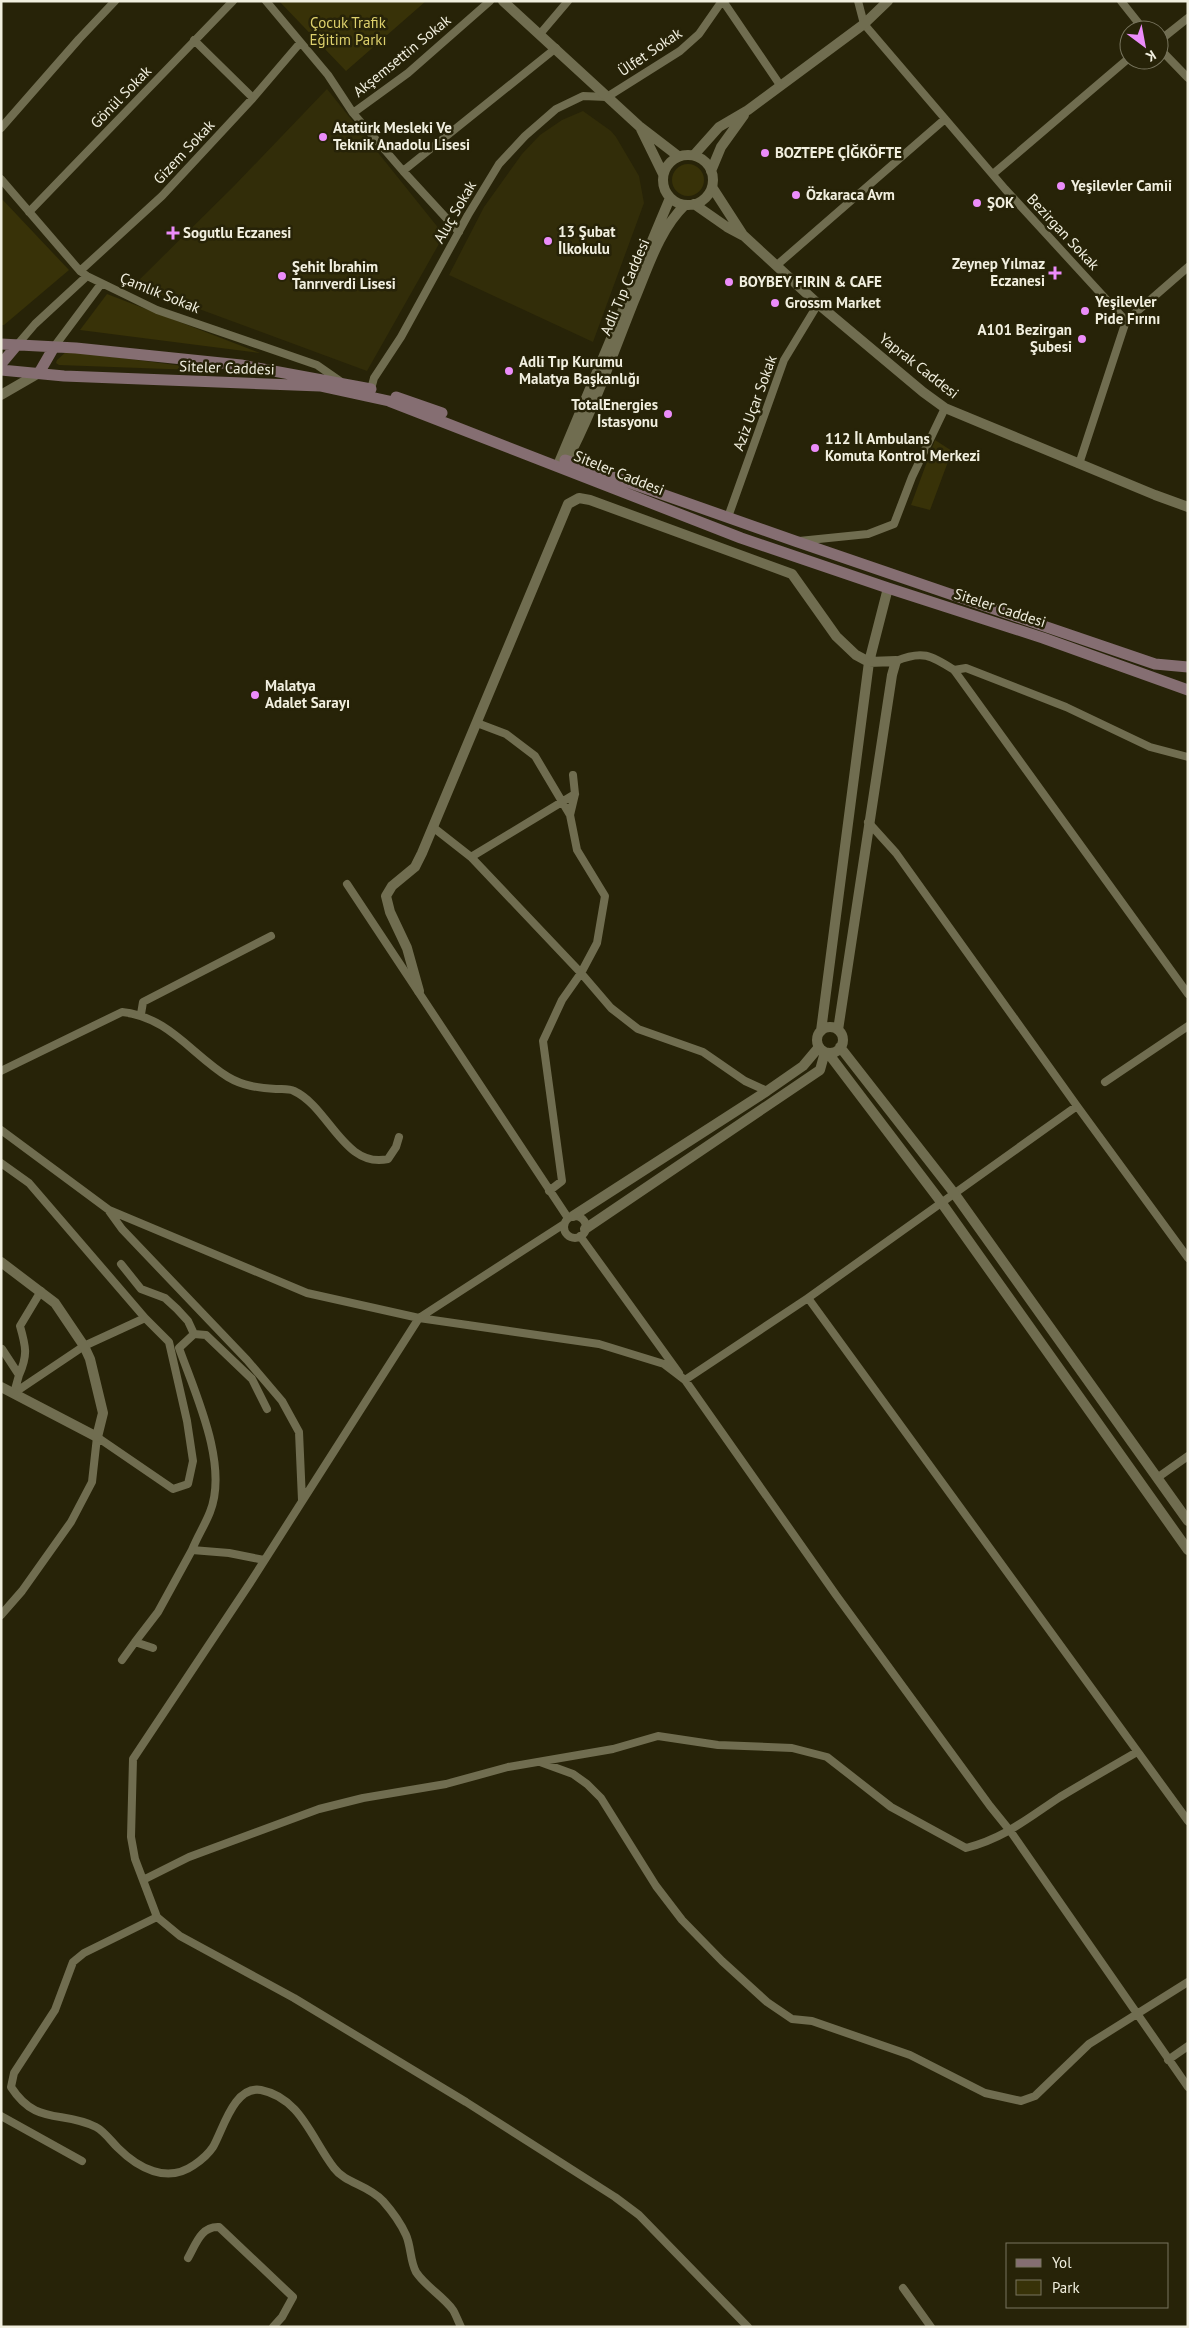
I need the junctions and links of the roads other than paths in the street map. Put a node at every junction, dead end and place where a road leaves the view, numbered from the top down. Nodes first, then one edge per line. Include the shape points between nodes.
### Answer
1 (115, 1) edge
2 (233, 1) edge
3 (266, 1) edge
4 (490, 1) edge
5 (503, 1) edge
6 (568, 1) edge
7 (722, 1) edge
8 (858, 1) edge
9 (888, 1) edge
10 (1120, 1) edge
11 (1188, 18) edge
12 (1136, 20) edge
13 (864, 24) junction
14 (1169, 33) edge
15 (540, 34) junction
16 (194, 40) junction
17 (300, 42) junction
18 (556, 48) junction
19 (1169, 58) edge
20 (1119, 67) edge
21 (1188, 78) edge
22 (780, 85) junction
23 (607, 97) junction
24 (253, 98) junction
25 (748, 110) junction
26 (353, 113) junction
27 (945, 119) junction
28 (639, 126) junction
29 (1, 128) edge
30 (694, 155) junction
31 (678, 156) junction
32 (403, 171) junction
33 (711, 171) junction
34 (663, 174) junction
35 (993, 174) junction
36 (1, 179) edge
37 (712, 186) junction
38 (670, 198) junction
39 (690, 204) junction
40 (29, 212) junction
41 (459, 232) junction
42 (743, 235) junction
43 (777, 265) junction
44 (1188, 267) edge
45 (83, 274) junction
46 (101, 284) junction
47 (818, 304) junction
48 (1126, 321) junction
49 (1, 344) edge
50 (17, 345) junction
51 (54, 347) junction
52 (1, 364) edge
53 (1, 370) edge
54 (39, 373) junction
55 (342, 383) junction
56 (372, 389) junction
57 (1, 394) edge
58 (945, 408) junction
59 (562, 463) junction
60 (1078, 464) junction
61 (1188, 506) edge
62 (728, 517) junction
63 (795, 542) junction
64 (888, 588) junction
65 (896, 660) junction
66 (869, 662) junction
67 (1188, 668) edge
68 (954, 670) junction
69 (1188, 690) edge
70 (477, 723) junction
71 (1188, 757) edge
72 (573, 775) dead end
73 (575, 794) junction
74 (562, 803) junction
75 (570, 815) junction
76 (868, 822) junction
77 (434, 828) junction
78 (471, 857) junction
79 (347, 884) dead end
80 (271, 936) dead end
81 (581, 973) junction
82 (420, 991) junction
83 (1188, 994) edge
84 (140, 1014) junction
85 (1188, 1026) edge
86 (838, 1030) junction
87 (821, 1031) junction
88 (840, 1047) junction
89 (824, 1050) junction
90 (1, 1071) edge
91 (1104, 1082) dead end
92 (767, 1091) junction
93 (1077, 1106) junction
94 (1, 1130) edge
95 (399, 1138) dead end
96 (1, 1163) edge
97 (549, 1191) junction
98 (954, 1193) junction
99 (941, 1202) junction
100 (109, 1210) junction
101 (568, 1219) junction
102 (582, 1232) junction
103 (1188, 1258) edge
104 (1, 1262) edge
105 (121, 1264) dead end
106 (41, 1291) junction
107 (808, 1298) junction
108 (145, 1318) junction
109 (419, 1318) junction
110 (194, 1334) junction
111 (84, 1346) junction
112 (2, 1349) edge
113 (19, 1375) junction
114 (685, 1380) junction
115 (1, 1387) edge
116 (14, 1393) junction
117 (267, 1409) dead end
118 (96, 1437) junction
119 (1188, 1456) edge
120 (1157, 1478) junction
121 (302, 1500) junction
122 (1188, 1521) edge
123 (192, 1550) junction
124 (1188, 1550) edge
125 (264, 1560) junction
126 (1, 1615) edge
127 (135, 1642) junction
128 (153, 1648) dead end
129 (122, 1660) dead end
130 (1137, 1752) junction
131 (538, 1762) junction
132 (1188, 1821) edge
133 (1011, 1832) junction
134 (143, 1880) junction
135 (157, 1917) junction
136 (1188, 1982) edge
137 (1137, 2016) junction
138 (1188, 2046) edge
139 (1168, 2060) junction
140 (1188, 2087) edge
141 (1, 2116) edge
142 (82, 2160) dead end
143 (188, 2258) dead end
144 (903, 2288) dead end
145 (274, 2327) edge
146 (461, 2327) edge
147 (748, 2327) edge
148 (931, 2327) edge

1 - 29 street
2 - 16 street, Gönül Sokak
3 - 17 street
4 - 26 street, Akşemsettin Sokak via 408,72
5 - 15 street
6 - 15 street
7 - 22 street
7 - 23 street, Ülfet Sokak via 699,34 680,51
8 - 13 street
9 - 13 street
10 - 12 street
11 - 14 street
13 - 22 street
13 - 27 street, Bezirgan Sokak
15 - 18 street
16 - 24 street
16 - 40 street, Gönül Sokak
17 - 24 street, Gizem Sokak
17 - 26 street via 328,75
18 - 23 street
18 - 32 street
19 - 21 street
20 - 35 street
22 - 25 street
23 - 28 street
23 - 41 street, Aluç Sokak via 584,96 556,109 525,136 500,164
24 - 45 street, Gizem Sokak via 162,196
25 - 30 street via 720,127
25 - 33 street via 721,147
26 - 32 street
27 - 35 street, Bezirgan Sokak
27 - 43 street
28 - 31 street
28 - 34 street
30 - 31 street
30 - 33 street
31 - 34 street
32 - 41 street
33 - 37 street
34 - 38 street via 665,191
35 - 48 street, Bezirgan Sokak
36 - 40 street, Çamlık Sokak
37 - 39 street, Adli Tıp Caddesi via 708,194
37 - 42 street, Yaprak Caddesi
38 - 39 street
38 - 59 street, Adli Tıp Caddesi
39 - 42 street
39 - 59 street, Adli Tıp Caddesi via 670,220
40 - 45 street, Çamlık Sokak
41 - 56 street, Aluç Sokak via 374,378
42 - 43 street, Yaprak Caddesi
43 - 47 street, Yaprak Caddesi
44 - 48 street
45 - 46 street, Çamlık Sokak
45 - 50 street, Gizem Sokak
46 - 51 street
46 - 55 street, Çamlık Sokak via 157,310 317,365
47 - 58 street, Yaprak Caddesi
47 - 62 street, Aziz Uçar Sokak via 784,360
48 - 60 street
49 - 50 main road, Siteler Caddesi
50 - 51 main road, Siteler Caddesi
50 - 52 main road
51 - 54 main road
51 - 55 main road, Siteler Caddesi via 241,365
53 - 54 main road, Siteler Caddesi
54 - 57 street
54 - 59 main road, Siteler Caddesi via 320,386 389,401
55 - 56 main road, Siteler Caddesi
56 - 59 main road, Siteler Caddesi via 415,402
58 - 60 street, Yaprak Caddesi
58 - 63 street via 894,524 868,534
59 - 62 main road, Siteler Caddesi
59 - 64 main road, Siteler Caddesi via 741,538
60 - 61 street, Yaprak Caddesi
62 - 63 main road, Siteler Caddesi
63 - 67 main road, Siteler Caddesi via 1154,664
64 - 66 street
64 - 69 main road, Siteler Caddesi via 1044,638
65 - 66 street
65 - 68 street via 912,654 934,657
65 - 76 street
66 - 70 street via 856,655 836,636 792,574 579,498 568,504
66 - 87 street
68 - 71 street via 966,668 1066,707 1150,747
68 - 83 street
70 - 74 street via 506,734 535,756
70 - 77 street
72 - 73 street
73 - 74 street
73 - 75 street
74 - 75 street
74 - 78 street
75 - 81 street via 577,850 605,896 597,942
76 - 86 street
76 - 93 street via 896,853
77 - 78 street
77 - 82 street via 415,867 392,886 386,896
78 - 81 street
79 - 82 street
80 - 84 street via 143,1002
81 - 92 street via 611,1008 638,1028 703,1052 746,1082
81 - 97 street via 562,1000 543,1041 562,1181
82 - 97 street
84 - 90 street via 122,1012
84 - 95 street via 167,1028 229,1077 254,1088 293,1090 312,1102 335,1133 358,1155 374,1162 388,1160
85 - 91 street
86 - 87 street via 827,1028
86 - 88 street via 842,1036
87 - 89 street via 817,1038
88 - 89 street via 835,1051
88 - 98 street
89 - 92 street
89 - 99 street
89 - 102 street via 820,1070
92 - 101 street
93 - 98 street
93 - 103 street
94 - 100 street
96 - 108 street via 29,1183
97 - 101 street
98 - 99 street
98 - 120 street
99 - 107 street
99 - 124 street
100 - 109 street via 307,1293
100 - 121 street via 122,1229 282,1401 299,1432
101 - 102 street via 582,1219
101 - 102 street via 565,1231 570,1236
101 - 109 street
102 - 114 street
104 - 106 street
105 - 110 street via 141,1289 165,1298 177,1309
106 - 111 street via 55,1303
106 - 113 street via 20,1326 26,1360
107 - 114 street
107 - 130 street
108 - 111 street
108 - 118 street via 169,1342 193,1461 188,1484 172,1489
109 - 114 street via 600,1344 664,1364
109 - 121 street
110 - 117 street via 206,1335 252,1379
110 - 123 street via 179,1348 213,1450 217,1478 211,1511
111 - 116 street
111 - 118 street via 103,1413
112 - 113 street
113 - 116 street
114 - 133 street via 836,1595
115 - 116 street
116 - 118 street
118 - 126 street via 92,1482 71,1522
119 - 120 street
120 - 122 street
121 - 125 street
123 - 125 street
123 - 127 street via 158,1612
125 - 134 street via 133,1759 131,1837
127 - 128 street
127 - 129 street
130 - 132 street
130 - 133 street via 1059,1798
131 - 133 street via 613,1749 658,1736 718,1745 792,1748 827,1757 891,1807 966,1848
131 - 134 street via 319,1809 189,1857
131 - 137 street via 573,1774 601,1798 656,1886 682,1920 722,1962 767,2002 792,2019 812,2021 910,2055 985,2093 1021,2101 1043,2090 1089,2044
133 - 137 street
134 - 135 street
135 - 146 street via 84,1953 73,1962 55,2010 14,2073 11,2087 19,2099 40,2114 83,2121 99,2128 138,2166 161,2174 178,2174 195,2165 212,2148 230,2110 243,2095 260,2090 272,2095 292,2106 345,2179 364,2185 382,2201 406,2235 415,2270 452,2309
135 - 147 street via 180,1936 302,2003 615,2197 639,2215
136 - 137 street
137 - 139 street
138 - 139 street
139 - 140 street
141 - 142 street
143 - 145 street via 204,2231 219,2227 293,2298
144 - 148 street

